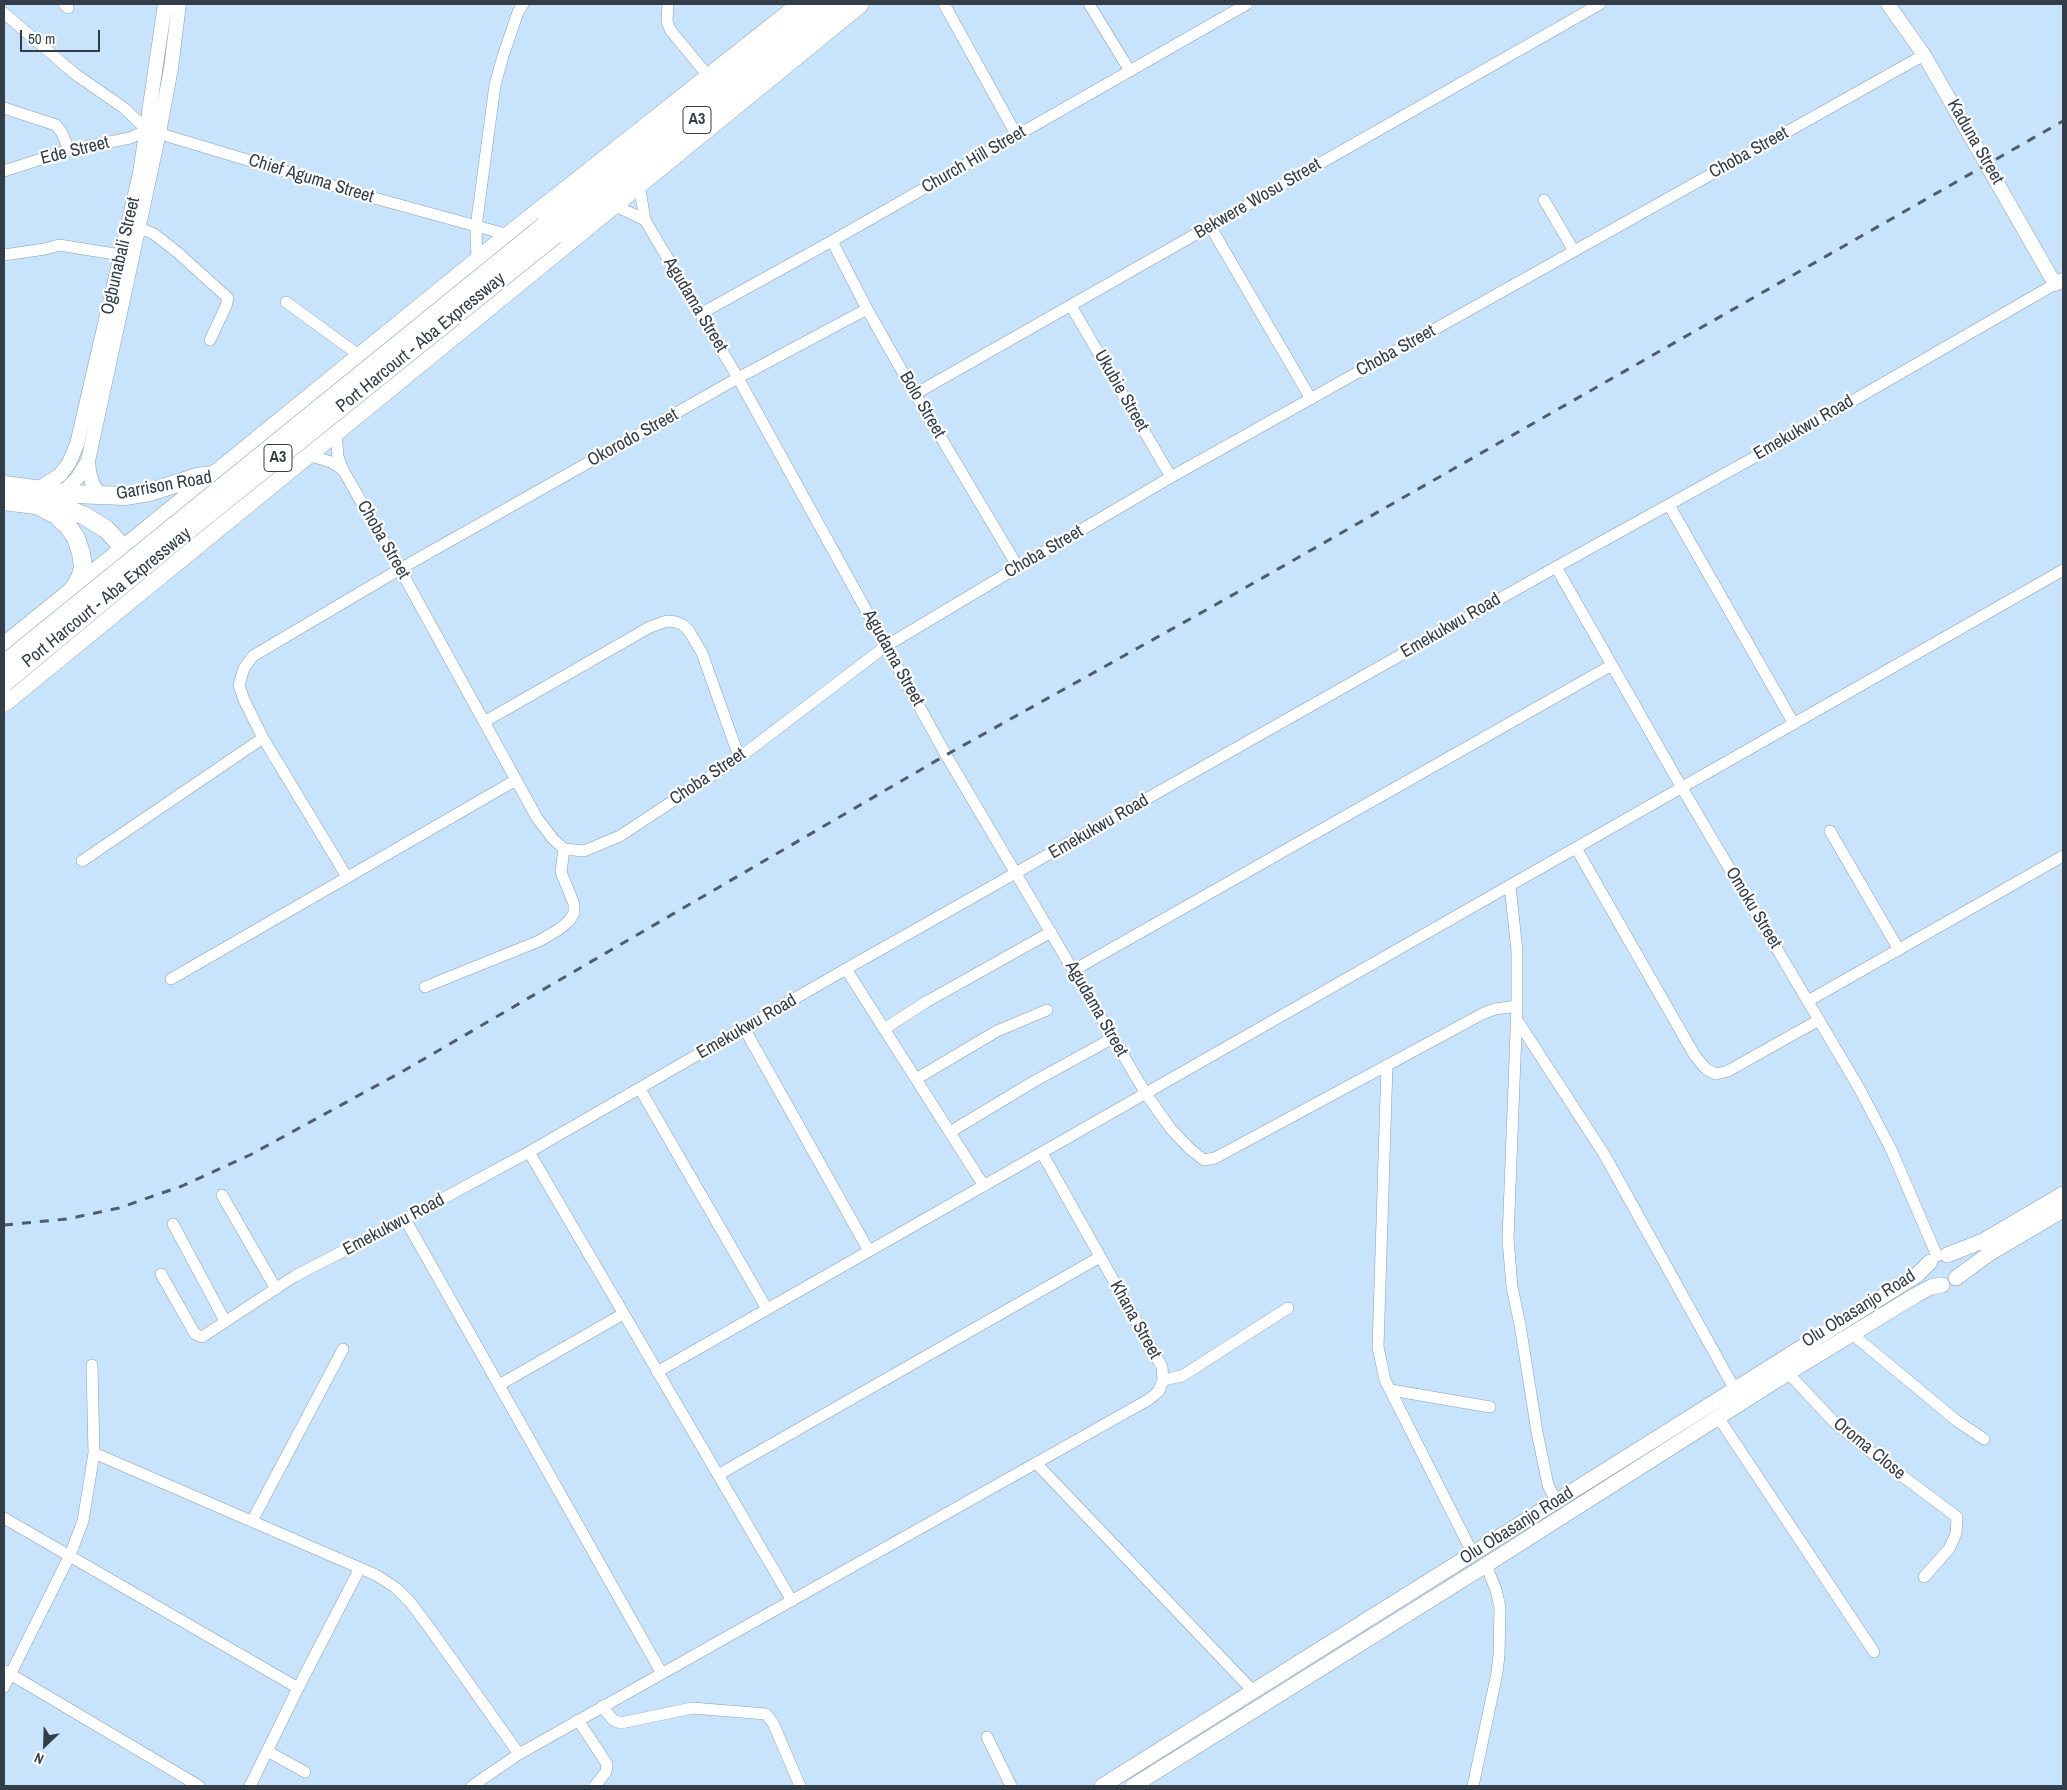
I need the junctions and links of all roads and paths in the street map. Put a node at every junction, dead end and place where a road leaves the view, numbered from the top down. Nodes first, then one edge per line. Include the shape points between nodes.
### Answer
1 (165, 4) edge
2 (179, 4) edge
3 (523, 4) edge
4 (668, 4) edge
5 (801, 4) edge
6 (819, 4) edge
7 (839, 4) edge
8 (860, 4) edge
9 (944, 4) edge
10 (1090, 4) edge
11 (1247, 4) edge
12 (1600, 4) edge
13 (1888, 4) edge
14 (4, 13) edge
15 (1924, 55) junction
16 (1130, 71) junction
17 (709, 77) junction
18 (4, 108) edge
19 (153, 132) junction
20 (1017, 136) junction
21 (68, 150) junction
22 (4, 171) edge
23 (639, 184) junction
24 (1544, 200) dead end
25 (614, 205) junction
26 (645, 220) junction
27 (1210, 226) junction
28 (476, 227) junction
29 (140, 228) junction
30 (549, 230) junction
31 (509, 235) junction
32 (832, 240) junction
33 (1574, 251) junction
34 (4, 255) edge
35 (121, 256) junction
36 (477, 261) junction
37 (2059, 282) edge
38 (286, 302) dead end
39 (1071, 306) junction
40 (867, 309) junction
41 (700, 314) junction
42 (210, 340) dead end
43 (360, 356) junction
44 (738, 378) junction
45 (916, 394) junction
46 (1311, 399) junction
47 (336, 431) junction
48 (308, 455) junction
49 (88, 460) junction
50 (343, 470) junction
51 (214, 475) junction
52 (1171, 477) junction
53 (4, 485) edge
54 (63, 493) junction
55 (101, 496) junction
56 (36, 497) junction
57 (4, 500) edge
58 (1670, 505) junction
59 (243, 508) junction
60 (124, 548) junction
61 (1018, 566) junction
62 (1556, 567) junction
63 (400, 569) junction
64 (2063, 570) edge
65 (153, 580) junction
66 (71, 593) junction
67 (4, 646) edge
68 (886, 646) junction
69 (4, 664) edge
70 (1612, 665) junction
71 (4, 683) edge
72 (4, 702) edge
73 (484, 722) junction
74 (1794, 724) junction
75 (263, 738) junction
76 (740, 757) junction
77 (516, 780) junction
78 (1682, 788) junction
79 (1830, 831) dead end
80 (1576, 848) junction
81 (564, 849) junction
82 (2063, 856) edge
83 (82, 861) dead end
84 (1017, 873) junction
85 (347, 876) junction
86 (1510, 886) junction
87 (1051, 932) junction
88 (1899, 950) junction
89 (846, 969) junction
90 (1074, 970) junction
91 (171, 979) dead end
92 (425, 987) dead end
93 (1808, 1001) junction
94 (1517, 1006) junction
95 (1047, 1010) dead end
96 (1517, 1020) junction
97 (1819, 1020) junction
98 (744, 1028) junction
99 (884, 1029) junction
100 (1113, 1038) junction
101 (1387, 1065) junction
102 (916, 1079) junction
103 (640, 1089) junction
104 (1146, 1094) junction
105 (950, 1132) junction
106 (529, 1152) junction
107 (1042, 1153) junction
108 (984, 1186) junction
109 (2063, 1194) edge
110 (222, 1195) dead end
111 (2063, 1210) edge
112 (405, 1219) junction
113 (173, 1224) dead end
114 (869, 1251) junction
115 (1100, 1257) junction
116 (1938, 1258) junction
117 (161, 1274) dead end
118 (1956, 1278) junction
119 (1942, 1285) junction
120 (276, 1289) junction
121 (1288, 1308) dead end
122 (767, 1309) junction
123 (624, 1314) junction
124 (225, 1321) junction
125 (1852, 1334) junction
126 (343, 1349) dead end
127 (92, 1364) dead end
128 (657, 1372) junction
129 (1788, 1373) junction
130 (1163, 1380) junction
131 (499, 1385) junction
132 (1734, 1388) junction
133 (1391, 1390) junction
134 (1490, 1407) dead end
135 (1718, 1418) junction
136 (1984, 1439) dead end
137 (94, 1453) junction
138 (1036, 1463) junction
139 (718, 1475) junction
140 (1556, 1501) junction
141 (4, 1518) edge
142 (252, 1522) junction
143 (1473, 1554) junction
144 (70, 1555) junction
145 (1486, 1565) junction
146 (360, 1568) junction
147 (1924, 1578) dead end
148 (792, 1601) junction
149 (1874, 1652) dead end
150 (7, 1672) edge
151 (661, 1672) junction
152 (4, 1687) edge
153 (298, 1688) junction
154 (1252, 1690) junction
155 (602, 1706) junction
156 (578, 1720) junction
157 (986, 1737) dead end
158 (267, 1752) junction
159 (519, 1754) junction
160 (306, 1772) dead end
161 (199, 1786) edge
162 (250, 1786) edge
163 (472, 1786) edge
164 (595, 1786) edge
165 (800, 1786) edge
166 (1012, 1786) edge
167 (1102, 1786) edge
168 (1133, 1786) edge
169 (1473, 1786) edge

1 - 19 street, Ogbunabali Street
2 - 19 street, Ogbunabali Street via 171,68
3 - 28 street via 495,85
4 - 17 street via 666,22 671,31
5 - 17 main road
6 - 30 main road, Port Harcourt - Aba Expressway / A3
7 - 30 main road, Port Harcourt - Aba Expressway / A3
8 - 23 main road
9 - 20 street
10 - 16 street
11 - 16 street, Church Hill Street
12 - 27 street, Bekwere Wosu Street
13 - 15 street, Kaduna Street
14 - 19 street via 75,74
15 - 33 street, Choba Street
15 - 37 street, Kaduna Street
16 - 20 street, Church Hill Street
17 - 31 main road
18 - 21 street via 56,125
19 - 21 street, Ede Street
19 - 28 street, Chief Aguma Street
19 - 29 street, Ogbunabali Street
19 - 35 street, Ogbunabali Street
20 - 32 street, Church Hill Street
21 - 22 street, Ede Street
23 - 25 main road
23 - 26 street
24 - 33 street
25 - 26 street
25 - 47 main road
26 - 41 street, Agudama Street
27 - 39 street, Bekwere Wosu Street
27 - 46 street
28 - 31 street, Chief Aguma Street
28 - 36 street
29 - 42 street via 154,234 177,252 228,298
29 - 49 street, Ogbunabali Street
30 - 69 main road, Port Harcourt - Aba Expressway / A3, bridge
30 - 71 main road, Port Harcourt - Aba Expressway / A3, bridge
31 - 36 main road
32 - 40 street, Bolo Street
32 - 41 street, Church Hill Street
33 - 46 street, Choba Street
34 - 35 street via 59,245
35 - 56 street, Ogbunabali Street via 77,444 60,475
36 - 43 main road
37 - 58 street, Emekukwu Road
38 - 43 street
39 - 45 street, Bekwere Wosu Street
39 - 52 street, Ukubie Street
40 - 44 street, Okorodo Street
40 - 45 street, Bolo Street
41 - 44 street, Agudama Street
43 - 51 main road
44 - 63 street, Okorodo Street
44 - 68 street, Agudama Street
45 - 61 street, Bolo Street
46 - 52 street, Choba Street
47 - 48 main road
47 - 50 street, Choba Street via 338,458
48 - 50 street via 331,462
48 - 59 main road
49 - 54 street, Ogbunabali Street
49 - 55 street, Ogbunabali Street via 88,472
50 - 63 street, Choba Street
51 - 55 main road, Garrison Road via 150,492
51 - 59 main road, Garrison Road via 227,476 238,484
51 - 60 main road
52 - 61 street, Choba Street
53 - 56 main road, Garrison Road
54 - 55 main road, Garrison Road
54 - 56 main road, Garrison Road
56 - 57 main road, Garrison Road
56 - 60 main road, Garrison Road via 83,515 106,529
56 - 66 main road via 68,526 76,538 83,567
58 - 62 street, Emekukwu Road
58 - 74 street
59 - 65 main road
60 - 65 main road, Garrison Road
60 - 66 main road
61 - 68 street, Choba Street
62 - 70 street, Omoku Street
62 - 84 street, Emekukwu Road
63 - 73 street, Choba Street
63 - 75 street, Okorodo Street via 253,656 244,668 239,685
64 - 74 street
65 - 72 main road
66 - 67 main road
68 - 76 street, Choba Street
68 - 84 street, Agudama Street via 946,755
70 - 78 street, Omoku Street
70 - 90 street
73 - 76 street via 650,627 667,621 676,622 689,631 702,653
73 - 77 street, Choba Street
74 - 78 street
75 - 83 street
75 - 85 street
76 - 81 street, Choba Street via 620,836 584,851
77 - 81 street, Choba Street via 537,818
77 - 85 street
78 - 80 street
78 - 93 street, Omoku Street
79 - 88 street
80 - 86 street
80 - 97 street via 1695,1056 1706,1069 1716,1074 1728,1071
81 - 92 street via 561,872 574,904 574,913 569,921 539,942
82 - 88 street
84 - 87 street, Agudama Street
84 - 89 street, Emekukwu Road
85 - 91 street
86 - 94 street via 1517,950
86 - 104 street
87 - 90 street, Agudama Street
87 - 99 street
88 - 93 street
89 - 98 street, Emekukwu Road
89 - 99 street
90 - 100 street, Agudama Street
93 - 97 street, Omoku Street
94 - 96 street
94 - 101 street via 1484,1013
95 - 102 street via 997,1032
96 - 132 street via 1604,1154
96 - 140 street via 1508,1249 1536,1432 1548,1485
97 - 116 street, Omoku Street via 1891,1149
98 - 103 street, Emekukwu Road
98 - 114 street
99 - 102 street
100 - 104 street, Agudama Street
100 - 105 street
101 - 104 street, Agudama Street via 1211,1160 1204,1160 1190,1149
101 - 133 street via 1378,1347 1385,1380
102 - 105 street
103 - 106 street, Emekukwu Road
103 - 122 street
104 - 107 street
105 - 108 street
106 - 112 street, Emekukwu Road
106 - 123 street
107 - 108 street
107 - 115 street, Khana Street
108 - 114 street
109 - 116 main road, Olu Obasanjo Road via 1983,1241
110 - 120 street
111 - 118 main road via 1990,1253
112 - 120 street, Emekukwu Road
112 - 131 street
113 - 124 street
114 - 122 street
115 - 130 street, Khana Street via 1162,1368
115 - 139 street
116 - 118 main road via 1957,1264
116 - 119 main road via 1928,1272 1933,1281
116 - 132 main road, Olu Obasanjo Road via 1917,1275
117 - 124 street, Emekukwu Road via 195,1334 202,1337
118 - 119 main road via 1950,1284
119 - 125 main road, Olu Obasanjo Road via 1916,1295
120 - 124 street, Emekukwu Road
121 - 130 street via 1182,1376
122 - 128 street
123 - 128 street
123 - 131 street
125 - 129 main road, Olu Obasanjo Road
125 - 136 street via 1957,1421
126 - 142 street
127 - 137 street
128 - 139 street
129 - 135 main road, Olu Obasanjo Road
129 - 147 street, Oroma Close via 1835,1423 1957,1516 1956,1534 1949,1549
130 - 138 street, Khana Street via 1159,1391 1148,1400
131 - 151 street
132 - 140 main road, Olu Obasanjo Road
133 - 134 street
133 - 143 street
135 - 145 main road, Olu Obasanjo Road
135 - 149 street
137 - 142 street
137 - 144 street via 84,1521
138 - 148 street, Khana Street
138 - 154 street
139 - 148 street
140 - 143 main road, Olu Obasanjo Road
141 - 144 street
142 - 146 street
143 - 154 main road, Olu Obasanjo Road
144 - 150 street
144 - 153 street
145 - 168 main road, Olu Obasanjo Road
145 - 169 street via 1500,1607 1498,1655
146 - 153 street
146 - 159 street via 396,1588 410,1602
148 - 151 street, Khana Street
150 - 152 street
150 - 161 street
151 - 155 street, Khana Street
153 - 158 street
154 - 167 main road, Olu Obasanjo Road
155 - 156 street, Khana Street
155 - 165 street via 609,1717 621,1723 692,1708 766,1714
156 - 159 street, Khana Street
156 - 164 street via 607,1764 606,1772
157 - 166 street
158 - 160 street
158 - 162 street
159 - 163 street, Khana Street

